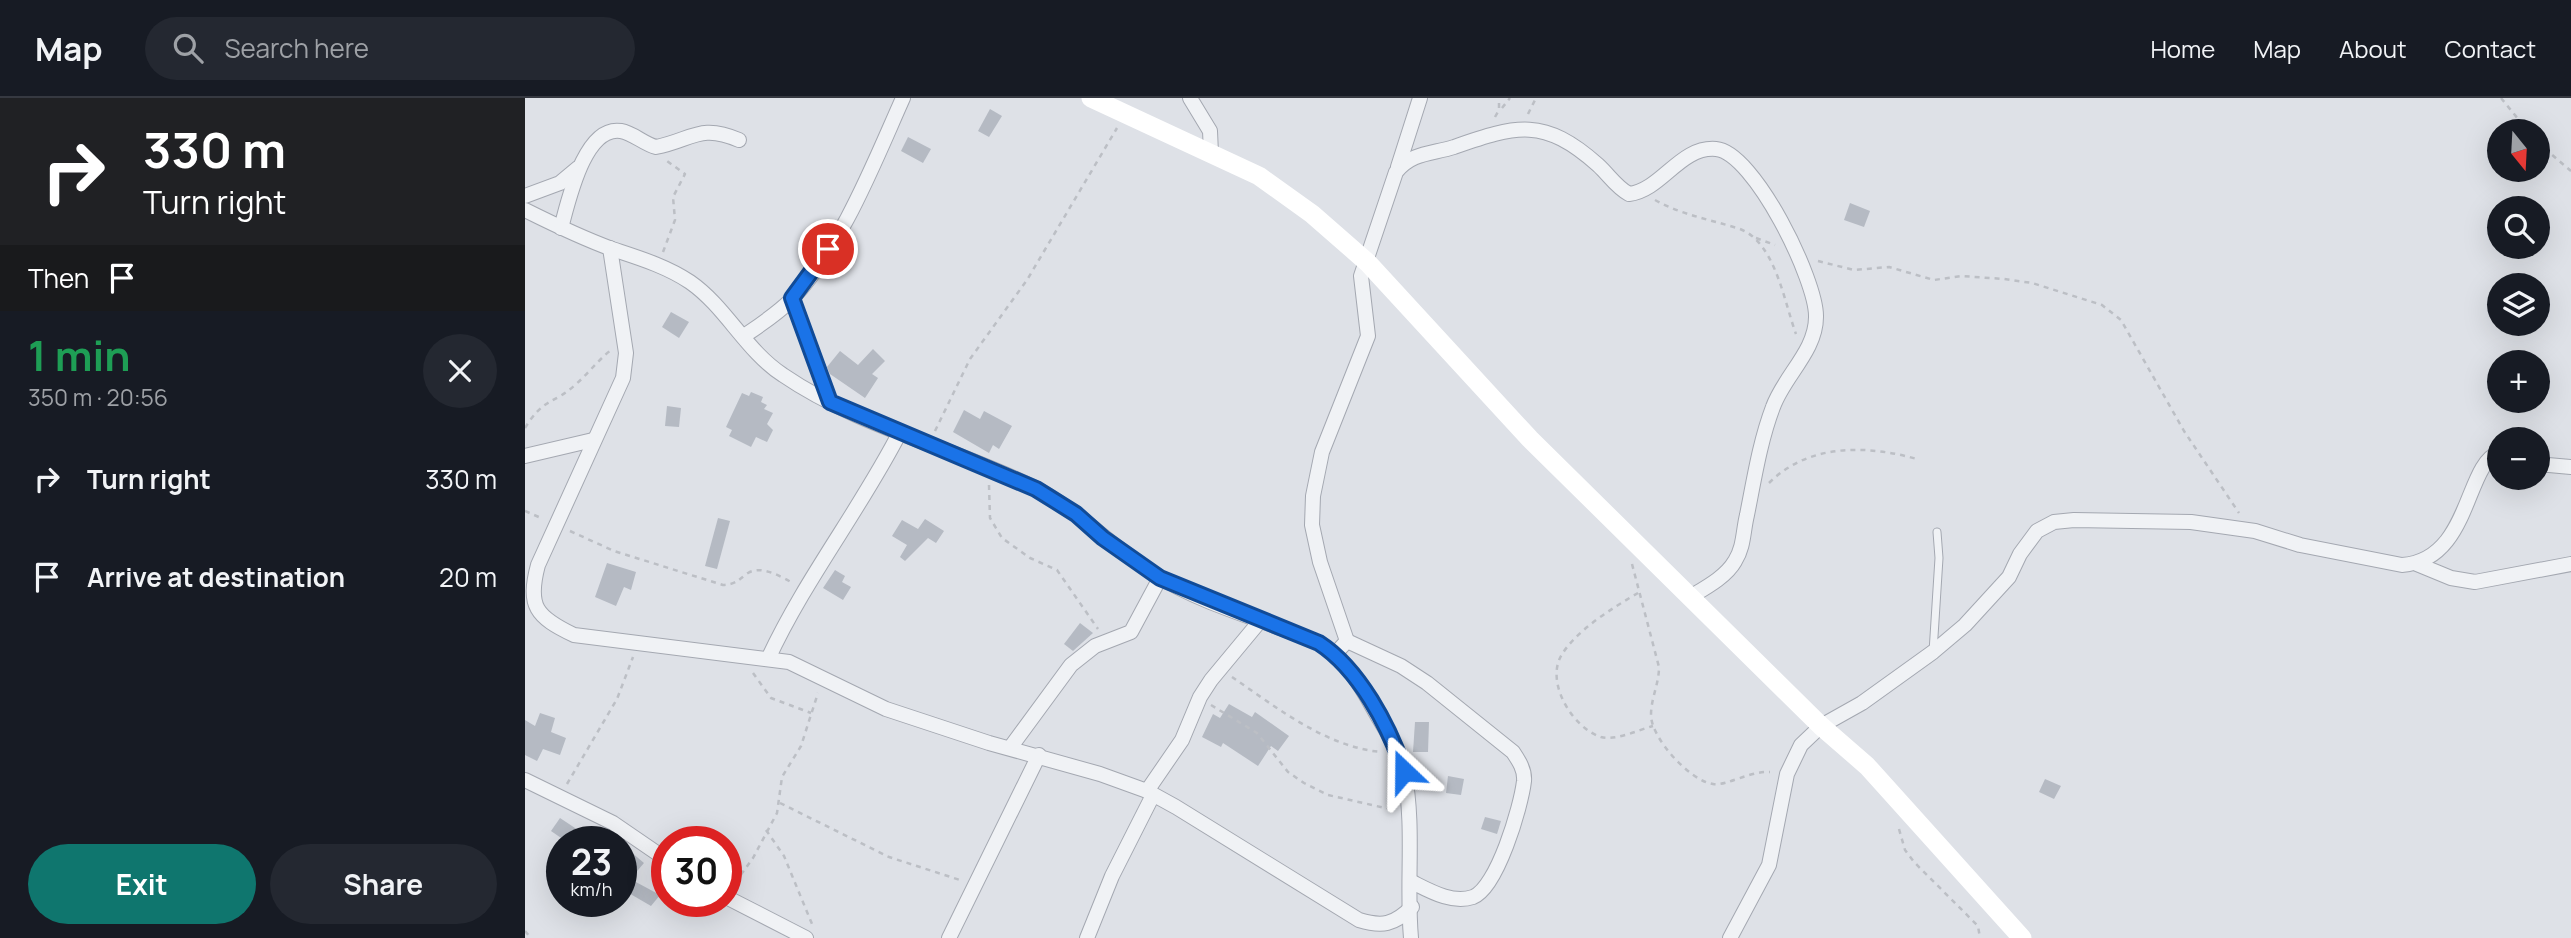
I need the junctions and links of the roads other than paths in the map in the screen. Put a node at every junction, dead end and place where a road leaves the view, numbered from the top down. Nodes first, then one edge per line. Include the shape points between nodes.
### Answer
1 (903, 98) edge
2 (1091, 98) edge
3 (1190, 98) edge
4 (1420, 98) edge
5 (739, 140) dead end
6 (1212, 153) junction
7 (578, 168) junction
8 (1397, 172) junction
9 (525, 196) edge
10 (525, 210) edge
11 (561, 228) junction
12 (610, 248) junction
13 (1368, 262) junction
14 (792, 298) junction
15 (744, 336) junction
16 (830, 402) junction
17 (899, 432) junction
18 (593, 440) junction
19 (525, 456) edge
20 (2487, 464) edge
21 (2550, 465) edge
22 (2571, 467) edge
23 (1937, 532) dead end
24 (2417, 564) junction
25 (2571, 564) edge
26 (1160, 578) junction
27 (531, 591) junction
28 (1690, 597) junction
29 (525, 605) edge
30 (1261, 621) junction
31 (1347, 640) junction
32 (1933, 653) junction
33 (1335, 654) junction
34 (768, 659) junction
35 (1821, 726) junction
36 (1010, 748) junction
37 (1039, 755) junction
38 (525, 780) edge
39 (1150, 793) junction
40 (651, 849) edge
41 (1412, 882) junction
42 (742, 904) edge
43 (1412, 907) junction
44 (1387, 931) edge
45 (810, 933) edge
46 (949, 938) edge
47 (1087, 938) edge
48 (1411, 938) edge
49 (1730, 938) edge
50 (2022, 938) edge

1 - 14 street via 854,205
2 - 6 street
3 - 6 street via 1210,131
4 - 8 street
5 - 7 street via 703,131 656,147 619,130 606,133
6 - 13 street via 1259,176 1313,214
7 - 9 street via 560,183
7 - 11 street
8 - 13 street
8 - 28 street via 1404,162 1420,154 1521,128 1553,134 1576,147 1629,194 1642,193 1677,164 1715,149 1728,153 1764,195 1797,253 1816,316 1813,335 1773,404 1743,541 1734,563
10 - 11 street
11 - 12 street
12 - 15 street via 690,282
12 - 18 street via 624,339 623,378
13 - 28 street via 1531,439
13 - 31 street via 1361,276 1368,337 1322,452 1313,496 1312,525 1320,562
14 - 15 street
14 - 16 street
15 - 16 street via 781,374
16 - 17 street
17 - 26 street via 1036,489
17 - 34 street via 856,510 803,588
18 - 19 street
18 - 27 street
20 - 24 street via 2463,517 2431,556
21 - 22 street
23 - 32 lane
24 - 25 street via 2475,582
24 - 32 street via 2402,565 2255,531 2191,522 2054,523 2037,531 2009,578
26 - 30 street
26 - 36 street via 1131,632 1095,646 1071,665
27 - 29 street
27 - 34 street via 536,609 551,624 574,635
28 - 35 street
30 - 33 street via 1319,643
30 - 39 street via 1200,697 1182,740
31 - 33 street
31 - 41 street via 1427,683 1513,752 1523,767 1524,780 1511,826 1486,890 1458,899
32 - 35 street
33 - 41 street via 1366,696 1398,753 1404,771
34 - 36 street via 789,662 886,709
35 - 49 street via 1801,745 1787,774 1769,865
35 - 50 street via 1867,766
36 - 37 street
37 - 39 street
37 - 46 street
38 - 40 street via 613,824
39 - 44 street via 1336,909
39 - 47 street
41 - 43 street
42 - 45 street
43 - 44 street
43 - 48 street

